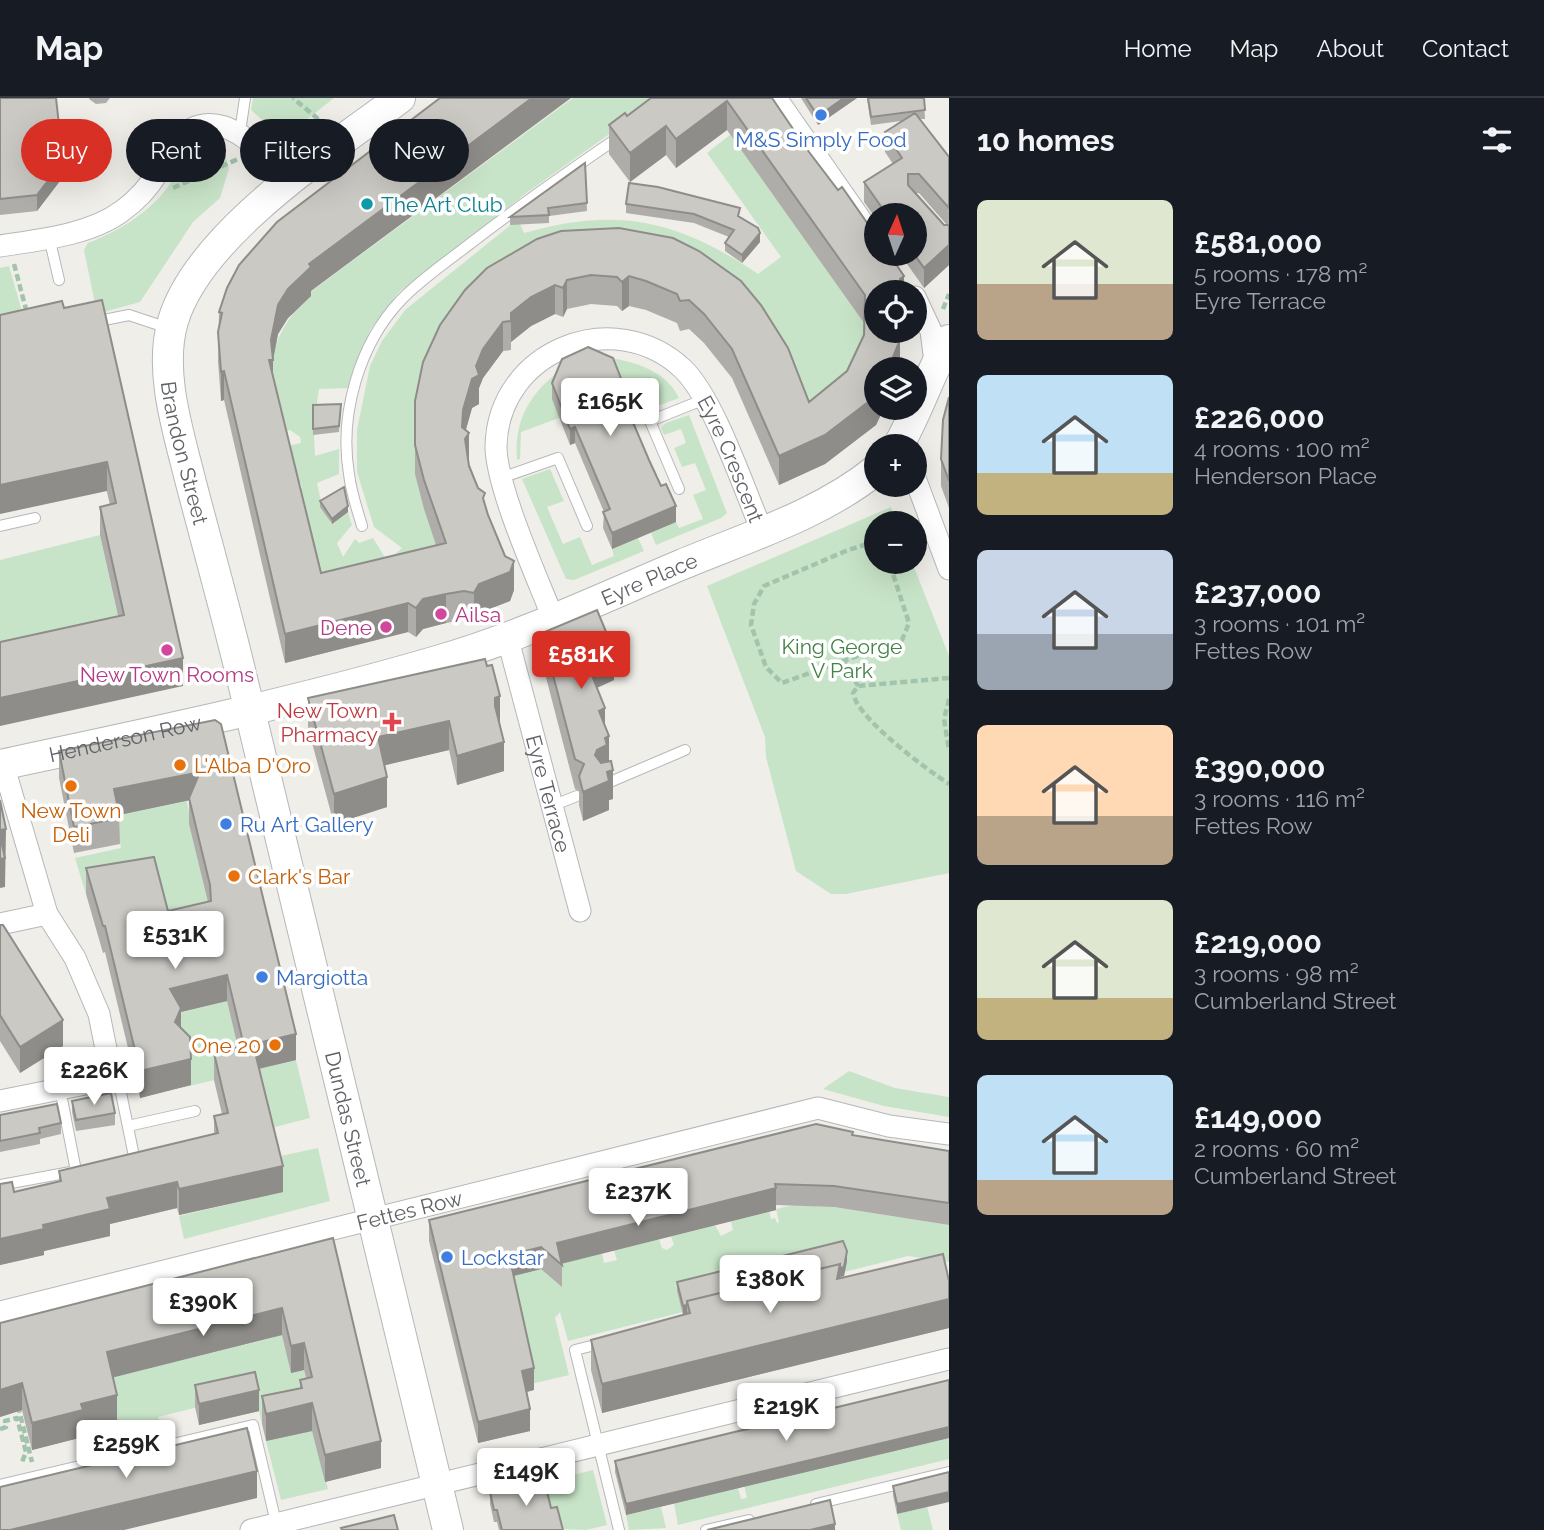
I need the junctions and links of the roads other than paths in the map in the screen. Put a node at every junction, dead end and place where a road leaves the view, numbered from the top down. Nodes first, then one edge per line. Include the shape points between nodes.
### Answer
1 (245, 98) edge
2 (400, 98) edge
3 (776, 98) edge
4 (242, 119) edge
5 (630, 130) edge
6 (240, 132) edge
7 (288, 183) joint
8 (864, 224) edge
9 (49, 237) junction
10 (4, 245) edge
11 (59, 280) dead end
12 (77, 317) edge
13 (927, 323) edge
14 (171, 329) junction
15 (942, 351) edge
16 (705, 399) junction
17 (904, 434) edge
18 (501, 478) junction
19 (864, 478) edge
20 (679, 489) dead end
21 (922, 497) edge
22 (35, 518) dead end
23 (0, 526) edge
24 (362, 526) dead end
25 (587, 526) dead end
26 (762, 531) junction
27 (949, 569) edge
28 (553, 618) junction
29 (507, 636) junction
30 (249, 708) junction
31 (685, 750) dead end
32 (1, 765) edge
33 (603, 785) edge
34 (577, 796) edge
35 (554, 805) junction
36 (580, 911) dead end
37 (47, 914) junction
38 (0, 924) edge
39 (106, 1071) junction
40 (60, 1089) junction
41 (0, 1101) edge
42 (195, 1111) dead end
43 (128, 1126) junction
44 (949, 1134) edge
45 (133, 1164) edge
46 (0, 1185) edge
47 (372, 1217) junction
48 (1, 1312) edge
49 (615, 1340) edge
50 (949, 1359) edge
51 (598, 1444) junction
52 (949, 1472) edge
53 (0, 1485) edge
54 (437, 1485) junction
55 (800, 1507) edge
56 (763, 1516) edge
57 (277, 1527) edge
58 (251, 1530) edge
59 (448, 1530) edge
60 (619, 1530) edge
61 (706, 1530) edge

1 - 4 lane
2 - 7 street, Brandon Street
3 - 8 street
5 - 24 lane via 521,204 432,274 401,301 375,335 357,377 348,430 348,473
6 - 9 street via 220,125 188,131 176,141 147,188 122,212
7 - 14 street, Brandon Street via 196,274
9 - 10 street
9 - 11 lane
12 - 14 lane via 88,315 99,321 129,315
13 - 15 street
14 - 30 street, Brandon Street via 171,388 177,420
15 - 17 street
16 - 18 street, Eyre Crescent via 684,370 652,348 616,338 566,345 550,352 523,376 503,408 496,447
16 - 20 lane via 650,421
16 - 26 street, Eyre Crescent
18 - 25 lane via 558,458
18 - 28 street, Eyre Crescent
19 - 26 street, Eyre Place via 837,496
21 - 27 street
22 - 23 lane
26 - 28 street, Eyre Place
28 - 29 street, Eyre Place
29 - 30 street, Eyre Place via 439,661
29 - 35 street, Eyre Terrace
30 - 32 street, Henderson Row
30 - 47 street, Dundas Street
31 - 33 lane
32 - 37 street
34 - 35 lane
35 - 36 street, Eyre Terrace
37 - 38 street
37 - 39 street via 75,958 99,1014
39 - 40 street via 92,1082
39 - 43 lane via 120,1088
40 - 41 street
40 - 46 lane via 76,1171
42 - 43 lane
43 - 45 lane
44 - 47 street, Fettes Row via 889,1126 818,1108
47 - 48 street, Fettes Row
47 - 54 street, Dundas Street
49 - 51 lane via 575,1350
50 - 51 street
51 - 54 street
51 - 60 lane
52 - 55 lane
53 - 57 lane via 253,1426
54 - 57 street
54 - 59 street, Dundas Street
56 - 61 lane
57 - 58 street

